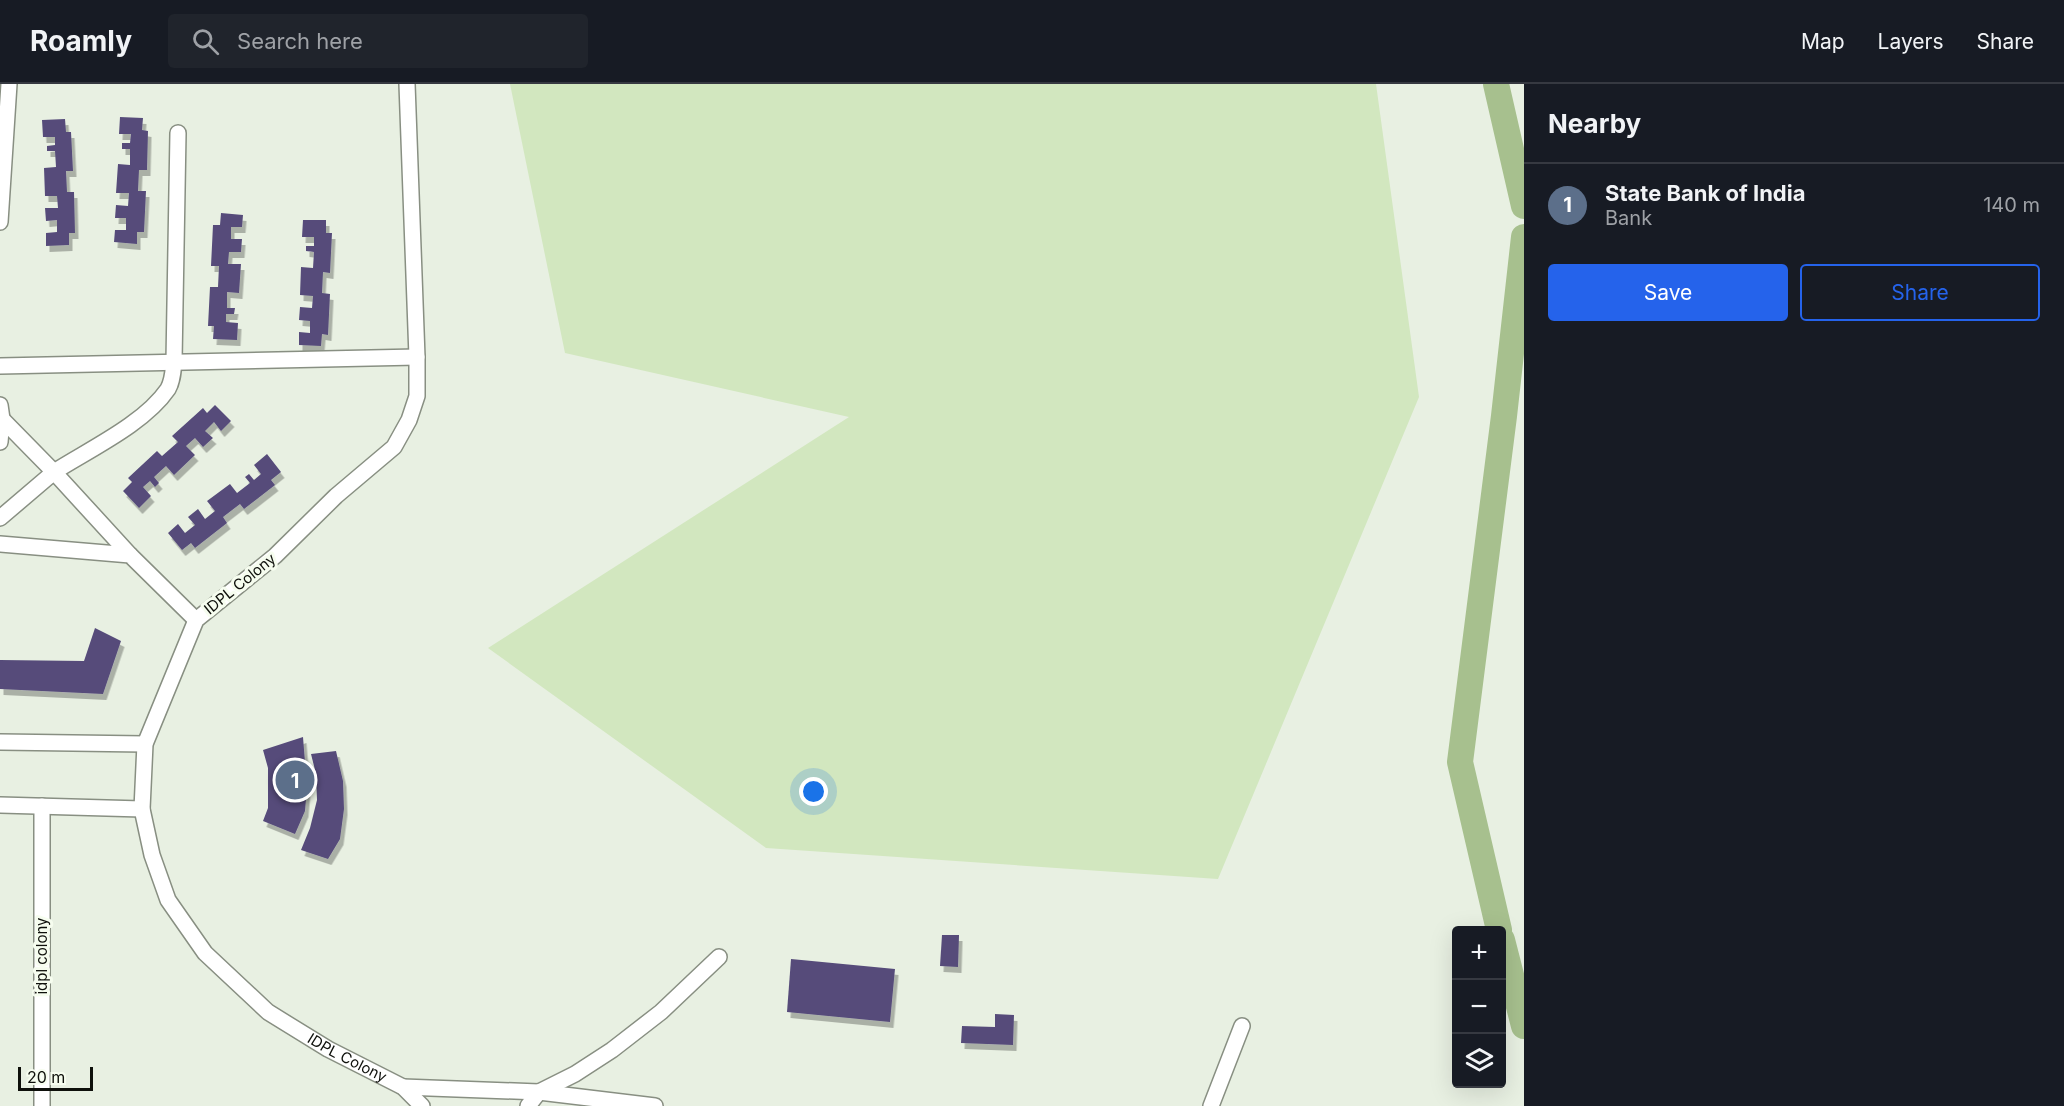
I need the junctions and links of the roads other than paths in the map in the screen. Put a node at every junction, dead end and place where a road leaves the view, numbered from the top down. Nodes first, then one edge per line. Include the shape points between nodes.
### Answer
1 (9, 84) edge
2 (407, 84) edge
3 (178, 133) dead end
4 (2, 182) edge
5 (0, 222) edge
6 (417, 357) junction
7 (174, 361) junction
8 (0, 366) edge
9 (1, 412) edge
10 (0, 442) edge
11 (54, 472) junction
12 (0, 519) edge
13 (0, 544) edge
14 (130, 555) junction
15 (196, 620) junction
16 (0, 742) edge
17 (145, 744) junction
18 (0, 805) edge
19 (42, 806) junction
20 (142, 808) junction
21 (719, 957) dead end
22 (1242, 1026) dead end
23 (403, 1087) junction
24 (539, 1092) junction
25 (42, 1106) edge
26 (422, 1106) edge
27 (528, 1106) edge
28 (655, 1106) edge
29 (1212, 1106) edge

1 - 4 lane
2 - 6 lane, IDPL Colony
3 - 7 lane
4 - 5 lane
6 - 7 lane
6 - 15 lane, IDPL Colony via 417,396 394,447 336,496 276,556
7 - 8 lane
7 - 11 lane via 168,388 146,414
9 - 10 lane
9 - 11 lane
11 - 12 lane
11 - 14 lane
13 - 14 lane
14 - 15 lane
15 - 17 lane, IDPL Colony
16 - 17 lane
17 - 20 lane, IDPL Colony
18 - 19 lane
19 - 20 lane
19 - 25 lane, idpl colony
20 - 23 lane, IDPL Colony via 152,855 168,900 205,953 268,1012
21 - 24 lane via 661,1012 612,1050
22 - 29 lane
23 - 24 lane
23 - 26 lane, IDPL Colony
24 - 27 lane
24 - 28 lane

